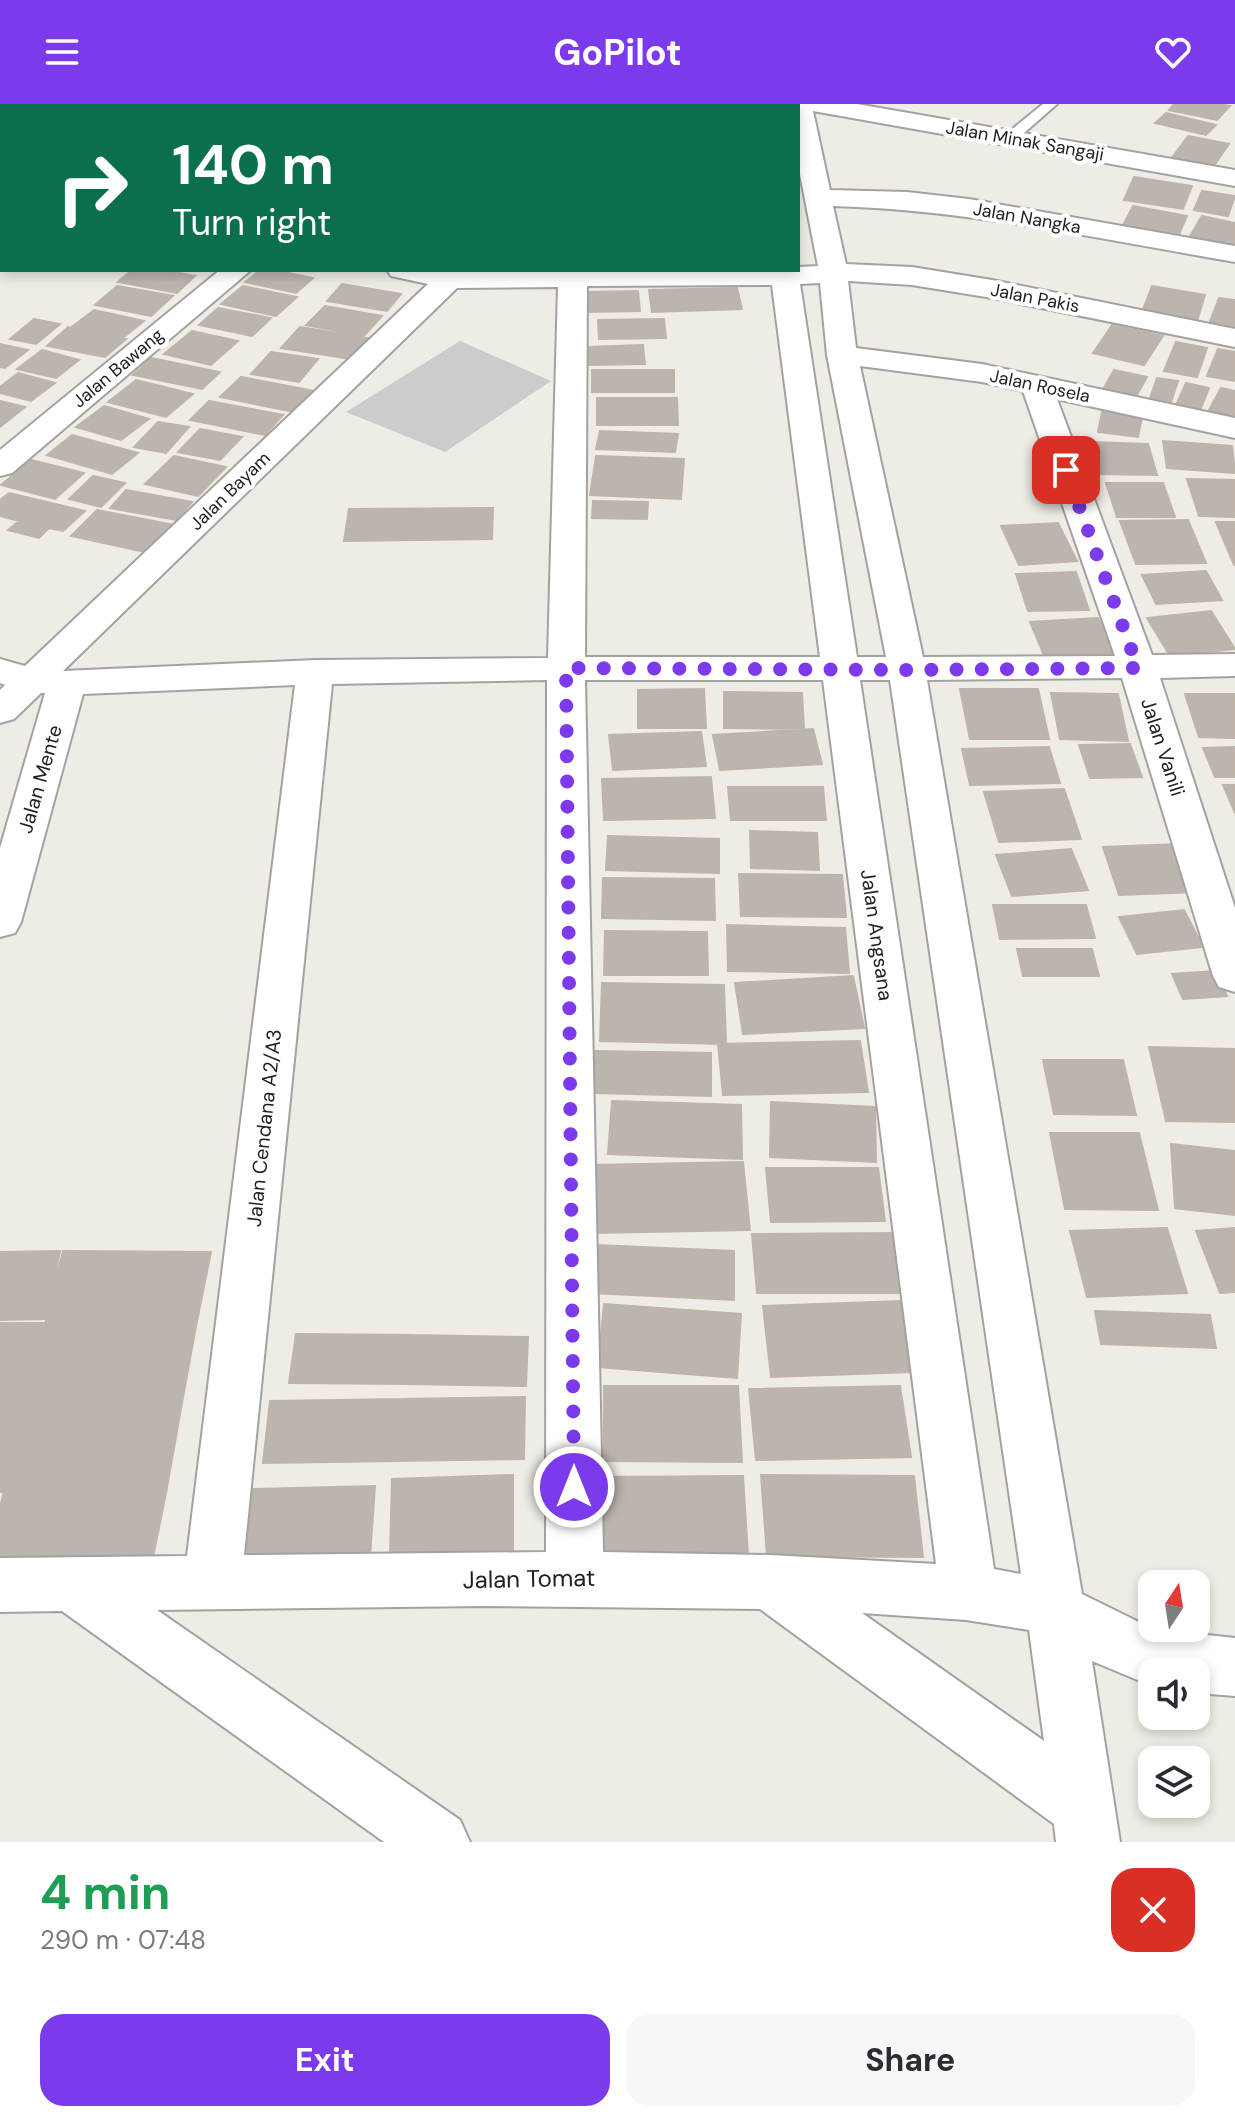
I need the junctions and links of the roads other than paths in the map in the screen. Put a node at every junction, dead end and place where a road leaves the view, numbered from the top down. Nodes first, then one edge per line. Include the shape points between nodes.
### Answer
1 (1051, 104) edge
2 (817, 105) edge
3 (1010, 138) junction
4 (1233, 174) edge
5 (818, 198) junction
6 (1235, 254) edge
7 (235, 272) edge
8 (423, 272) edge
9 (833, 272) junction
10 (784, 273) edge
11 (455, 275) edge
12 (573, 278) junction
13 (1235, 338) edge
14 (842, 355) junction
15 (1036, 385) junction
16 (1235, 428) edge
17 (0, 466) edge
18 (1235, 665) edge
19 (566, 668) junction
20 (1138, 668) junction
21 (841, 670) junction
22 (907, 670) junction
23 (315, 671) junction
24 (32, 678) edge
25 (0, 711) edge
26 (0, 922) edge
27 (1235, 976) edge
28 (575, 1577) junction
29 (768, 1580) junction
30 (0, 1585) edge
31 (72, 1585) junction
32 (212, 1585) junction
33 (969, 1593) junction
34 (1056, 1612) junction
35 (1235, 1667) edge
36 (1085, 1824) edge
37 (438, 1842) edge

1 - 3 lane
2 - 3 street, Jalan Minak Sangaji
2 - 5 street
3 - 4 street, Jalan Minak Sangaji
5 - 6 street, Jalan Nangka via 969,207
5 - 9 street
7 - 17 street, Jalan Bawang
8 - 11 street
9 - 10 street, Jalan Pakis
9 - 13 street, Jalan Pakis via 912,276
9 - 14 street
10 - 12 street
10 - 21 street, Jalan Angsana
11 - 12 street
11 - 24 street, Jalan Bayam
12 - 19 street
14 - 15 street, Jalan Rosela
14 - 22 street
15 - 16 street, Jalan Rosela
15 - 20 street, Jalan Vanili
18 - 20 street
19 - 21 street
19 - 23 street
19 - 28 street
20 - 22 street
20 - 27 street, Jalan Vanili
21 - 22 street
21 - 33 street, Jalan Angsana
22 - 34 street
23 - 24 street
23 - 32 street, Jalan Cendana A2/A3
24 - 25 street, Jalan Bayam
24 - 26 street, Jalan Mente
28 - 29 street, Jalan Tomat
28 - 32 street, Jalan Tomat
29 - 33 street, Jalan Tomat
29 - 36 street
30 - 31 street, Jalan Tomat
31 - 32 street, Jalan Tomat
31 - 37 street
33 - 34 street, Jalan Tomat
34 - 35 street via 1145,1656
34 - 36 street

